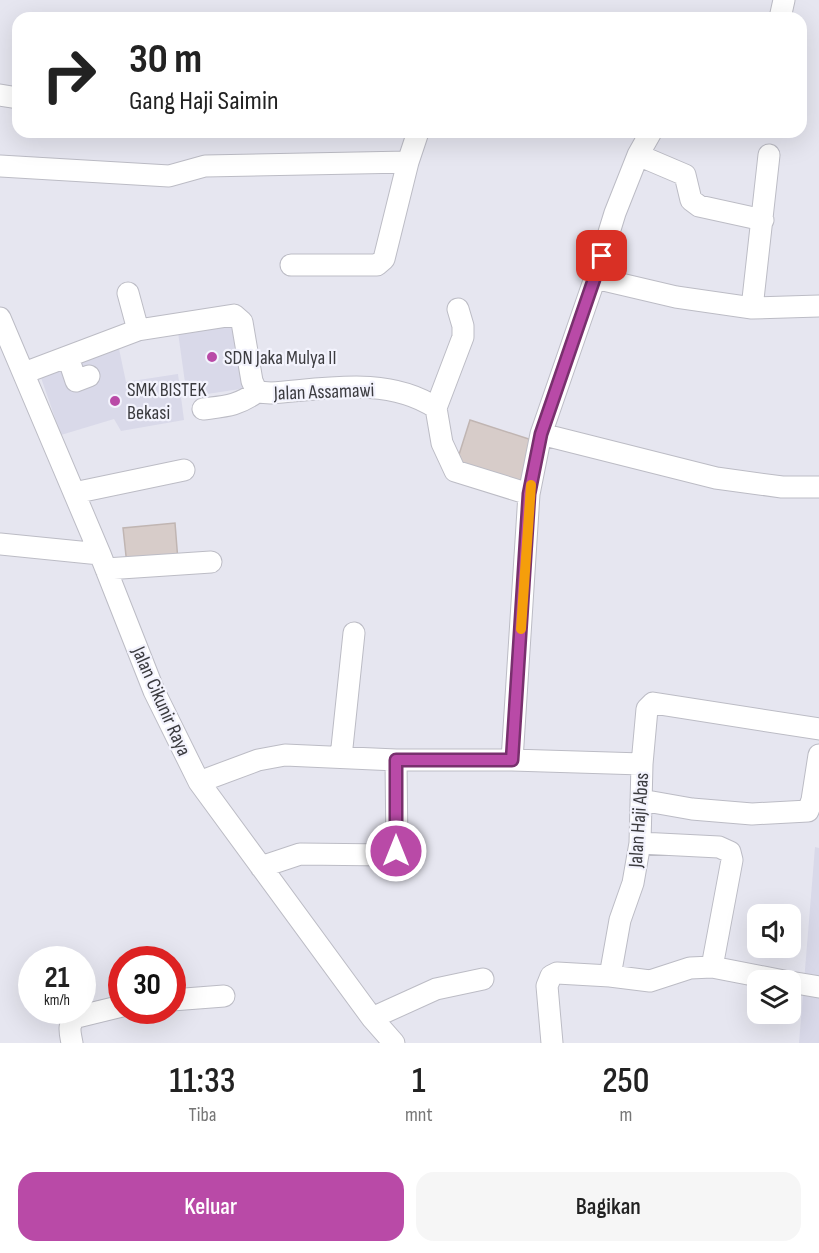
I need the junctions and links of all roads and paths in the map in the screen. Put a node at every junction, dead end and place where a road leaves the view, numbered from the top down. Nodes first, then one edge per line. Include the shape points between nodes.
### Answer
1 (416, 138) edge
2 (648, 138) edge
3 (638, 155) junction
4 (769, 155) dead end
5 (408, 162) junction
6 (0, 166) edge
7 (763, 220) junction
8 (291, 265) dead end
9 (595, 278) junction
10 (128, 293) dead end
11 (819, 306) edge
12 (752, 308) junction
13 (458, 309) dead end
14 (0, 318) edge
15 (138, 330) junction
16 (68, 357) junction
17 (24, 373) junction
18 (89, 376) dead end
19 (257, 392) junction
20 (436, 408) junction
21 (203, 409) dead end
22 (541, 434) junction
23 (184, 470) dead end
24 (819, 487) edge
25 (74, 493) junction
26 (529, 494) junction
27 (0, 544) edge
28 (103, 561) junction
29 (211, 562) dead end
30 (354, 633) dead end
31 (819, 729) edge
32 (819, 754) edge
33 (341, 757) junction
34 (396, 760) junction
35 (512, 760) junction
36 (642, 764) junction
37 (199, 782) junction
38 (641, 800) junction
39 (640, 843) junction
40 (261, 867) junction
41 (712, 967) junction
42 (747, 974) edge
43 (610, 976) junction
44 (483, 979) dead end
45 (801, 984) edge
46 (819, 987) edge
47 (224, 996) dead end
48 (186, 999) edge
49 (108, 1009) edge
50 (372, 1018) junction
51 (72, 1043) edge
52 (394, 1043) edge
53 (552, 1043) edge

1 - 5 street
2 - 3 street
3 - 7 street via 685,175 691,200 699,206
3 - 9 street
4 - 7 street
5 - 6 street via 205,166 169,176
5 - 8 street via 384,259 377,265
7 - 12 street
9 - 12 street via 676,297
9 - 22 street
10 - 15 street
11 - 12 street
13 - 20 street via 463,337
14 - 17 street, Jalan Cikunir Raya
15 - 16 street, Jalan Assamawi
15 - 19 street, Jalan Assamawi via 234,315 242,322
16 - 17 street, Jalan Assamawi
16 - 18 street via 76,381
17 - 25 street, Jalan Cikunir Raya
19 - 20 street, Jalan Assamawi via 391,389 422,398
19 - 21 street via 242,403
20 - 26 street via 442,443 455,471
22 - 24 street via 716,478 782,487
22 - 26 street
23 - 25 street
25 - 28 street, Jalan Cikunir Raya
26 - 35 street
27 - 28 street
28 - 29 street
28 - 37 street, Jalan Cikunir Raya via 154,691
30 - 33 street
31 - 36 street, Jalan Haji Abas via 653,703 647,709
32 - 38 street via 808,811 752,814
33 - 34 street
33 - 37 street via 285,755 258,760
34 - 35 street
34 - 40 street via 396,851 388,855 300,854
35 - 36 street
36 - 38 street, Jalan Haji Abas
37 - 40 street, Jalan Cikunir Raya
38 - 39 street, Jalan Haji Abas
39 - 41 street via 720,847 730,852 732,860
39 - 43 street, Jalan Haji Abas
40 - 50 street, Jalan Cikunir Raya
41 - 42 street
41 - 43 street via 690,968 651,981
43 - 53 street via 551,976 547,986
44 - 50 street via 436,989
45 - 46 street
47 - 48 street
49 - 51 street via 71,1021
50 - 52 street, Jalan Cikunir Raya

